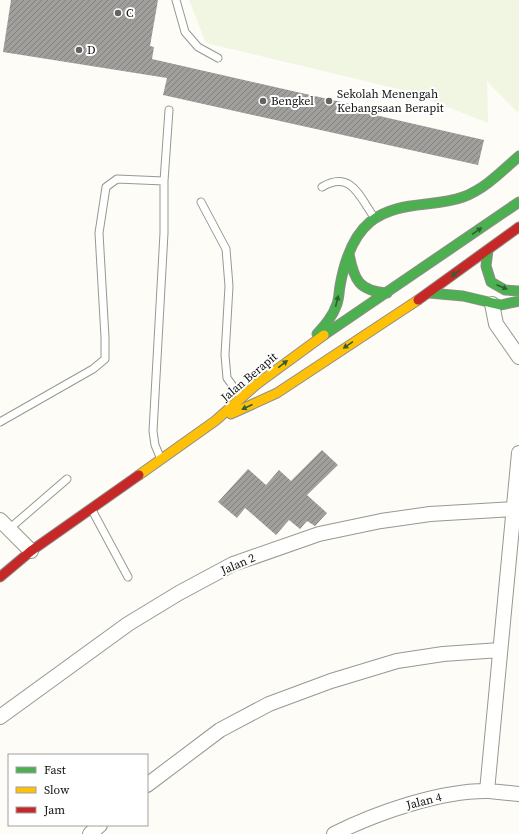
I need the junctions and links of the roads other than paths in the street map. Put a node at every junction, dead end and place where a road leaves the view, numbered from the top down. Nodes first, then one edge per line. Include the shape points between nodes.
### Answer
1 (176, 0) edge
2 (218, 58) dead end
3 (168, 110) dead end
4 (519, 156) edge
5 (164, 181) junction
6 (322, 187) dead end
7 (201, 202) dead end
8 (519, 202) edge
9 (375, 218) junction
10 (519, 227) edge
11 (488, 250) junction
12 (349, 252) junction
13 (519, 291) edge
14 (429, 292) junction
15 (387, 293) junction
16 (519, 301) edge
17 (492, 304) junction
18 (297, 353) junction
19 (519, 357) edge
20 (242, 397) junction
21 (215, 421) junction
22 (0, 422) edge
23 (519, 453) edge
24 (161, 459) junction
25 (66, 479) dead end
26 (91, 508) junction
27 (514, 509) junction
28 (4, 524) edge
29 (31, 551) junction
30 (0, 577) edge
31 (128, 577) dead end
32 (500, 650) junction
33 (0, 717) edge
34 (148, 784) edge
35 (487, 791) junction
36 (519, 794) edge
37 (99, 826) edge
38 (90, 834) edge
39 (334, 834) edge

1 - 2 lane via 185,32 198,47
3 - 5 lane
4 - 9 main road via 489,184 463,197 403,207 384,212
5 - 22 lane via 117,179 106,187 99,233 106,337 105,359 93,369
5 - 24 lane via 164,240 153,431
6 - 9 lane via 342,180 351,184
7 - 20 lane via 226,249 229,286 225,355 227,378
15 -> 8 main road, Jalan Berapit
9 - 12 main road via 359,234
10 - 11 main road
11 -> 13 main road via 486,266 491,282 505,290
11 -> 14 main road
12 - 15 main road via 356,280 365,290
18 -> 12 main road via 326,326 336,306
14 - 17 main road via 463,296
14 -> 21 main road via 272,396
15 - 18 main road, Jalan Berapit
16 - 17 main road
17 - 19 street via 496,324
20 -> 18 main road, Jalan Berapit
20 - 21 main road, Jalan Berapit
21 - 24 main road, Jalan Berapit
23 - 27 street
24 - 26 main road, Jalan Berapit
25 - 28 lane
26 - 29 main road, Jalan Berapit
26 - 31 lane
27 - 32 street
27 - 33 street, Jalan 2 via 430,514 381,521 319,534 233,564 128,624
28 - 29 street
29 - 30 main road, Jalan Berapit
32 - 34 street via 443,654 397,661 331,681 269,704 220,730
32 - 35 street
35 - 36 street, Jalan 4
35 - 39 street, Jalan 4 via 424,800 388,811
37 - 38 street

